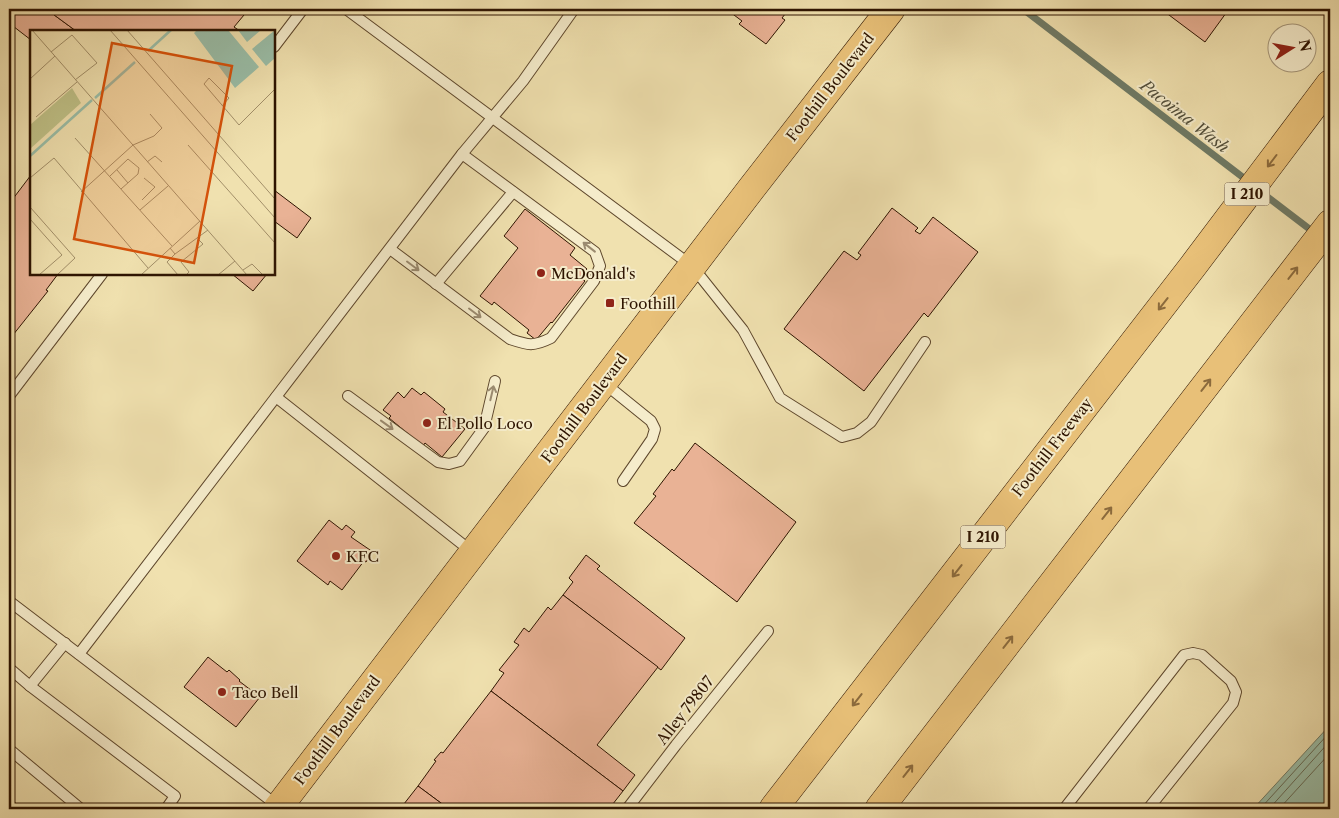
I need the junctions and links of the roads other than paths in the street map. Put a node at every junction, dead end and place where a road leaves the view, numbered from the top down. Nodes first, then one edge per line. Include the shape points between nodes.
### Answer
1 (303, 9) edge
2 (346, 9) edge
3 (574, 9) edge
4 (891, 9) edge
5 (275, 46) edge
6 (1330, 84) edge
7 (494, 118) junction
8 (462, 154) junction
9 (513, 192) junction
10 (1330, 224) edge
11 (390, 249) junction
12 (692, 266) junction
13 (101, 275) edge
14 (436, 284) junction
15 (925, 342) dead end
16 (495, 381) dead end
17 (603, 383) junction
18 (9, 396) edge
19 (348, 396) dead end
20 (276, 397) junction
21 (623, 481) dead end
22 (473, 553) junction
23 (9, 601) edge
24 (768, 631) dead end
25 (64, 643) junction
26 (78, 654) junction
27 (9, 668) edge
28 (30, 686) junction
29 (9, 749) edge
30 (278, 808) edge
31 (1068, 808) edge
32 (81, 809) edge
33 (166, 809) edge
34 (628, 809) edge
35 (773, 809) edge
36 (879, 809) edge
37 (1148, 809) edge

1 - 5 lane
2 - 7 lane
3 - 7 lane
4 - 12 main road, Foothill Boulevard
6 -> 35 main road, Foothill Freeway / I 210
7 - 8 lane
7 - 12 lane
8 - 9 lane
8 - 11 lane
9 - 14 lane
14 -> 9 lane via 510,339 529,346 551,338 594,281 600,266 595,252
36 -> 10 main road
11 -> 14 lane
11 - 20 lane
12 - 15 lane via 743,330 780,398 842,437 857,433 871,422
12 - 17 main road, Foothill Boulevard
13 - 18 lane
19 -> 16 lane via 438,462 449,464 460,461 484,428
17 - 21 lane via 651,421 655,429 652,439
17 - 22 main road, Foothill Boulevard
20 - 22 lane
20 - 26 lane
22 - 30 main road, Foothill Boulevard
23 - 25 lane
24 - 34 lane, Alley 79807
25 - 26 lane
25 - 28 lane
26 - 30 lane
27 - 28 lane
28 - 33 lane via 175,796
29 - 32 lane
31 - 37 lane via 1184,655 1193,652 1202,655 1230,681 1236,692 1233,703

